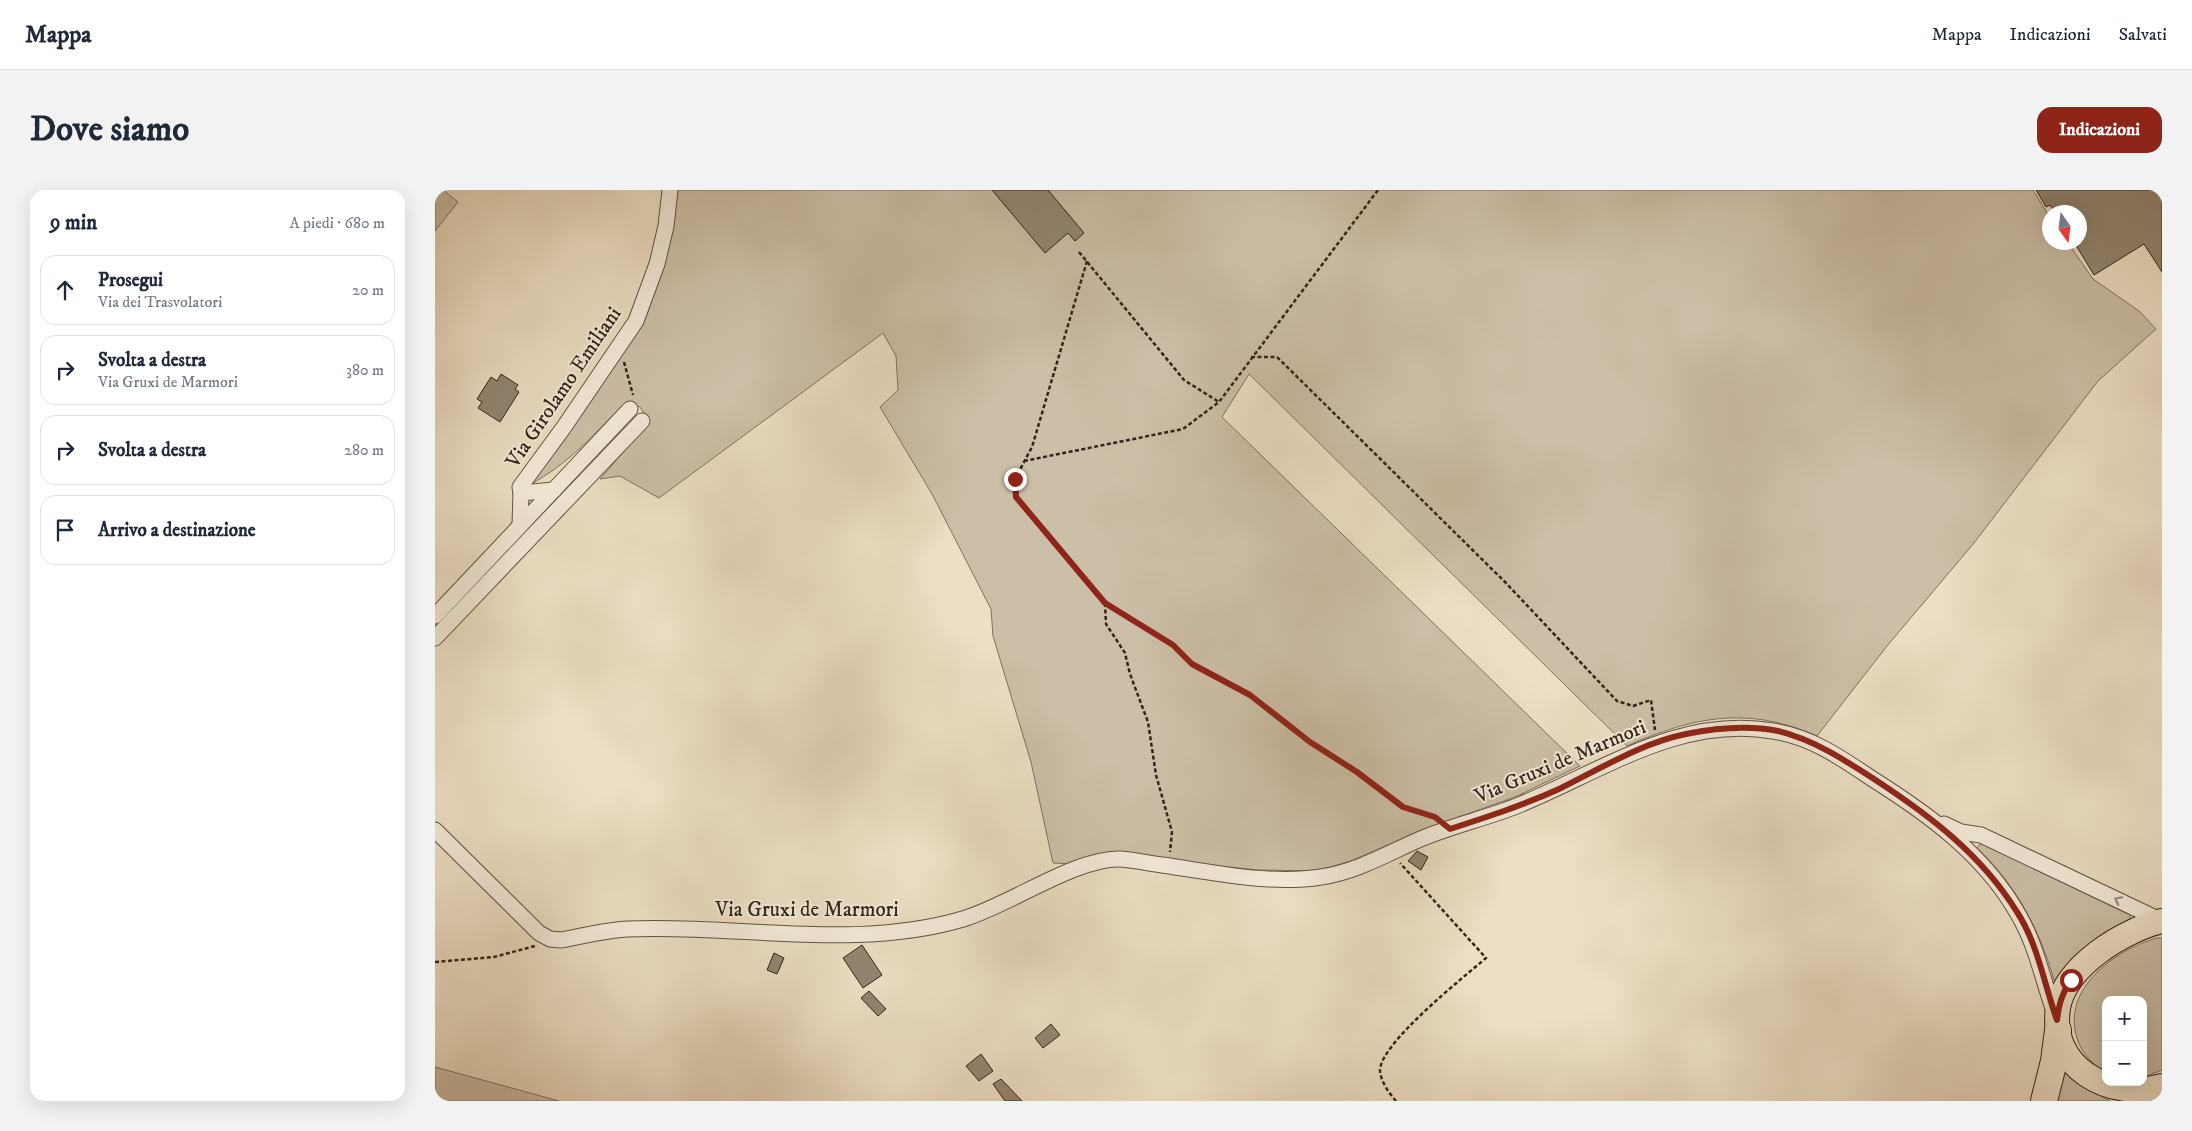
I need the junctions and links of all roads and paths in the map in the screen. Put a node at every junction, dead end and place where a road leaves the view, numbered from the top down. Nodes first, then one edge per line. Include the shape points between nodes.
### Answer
1 (670, 190) edge
2 (1378, 190) edge
3 (1079, 252) dead end
4 (1087, 261) junction
5 (620, 347) junction
6 (1251, 357) junction
7 (1219, 402) junction
8 (630, 408) joint
9 (642, 420) dead end
10 (1024, 461) junction
11 (553, 490) junction
12 (521, 493) junction
13 (520, 525) junction
14 (1105, 603) junction
15 (435, 616) edge
16 (435, 638) edge
17 (1656, 743) junction
18 (1935, 821) junction
19 (1450, 829) junction
20 (435, 830) edge
21 (1386, 856) junction
22 (1169, 866) junction
23 (2162, 921) edge
24 (550, 939) junction
25 (435, 962) edge
26 (2057, 1025) junction
27 (2162, 1086) edge
28 (2162, 1095) edge
29 (2160, 1100) edge
30 (1396, 1101) edge
31 (2044, 1101) edge

1 - 5 street, Via Girolamo Emiliani via 666,226 649,291
2 - 6 path
3 - 4 path
4 - 7 path via 1184,380
4 - 10 path via 1032,448
5 - 8 path via 633,389
5 - 12 street, Via Girolamo Emiliani via 520,487
6 - 7 path
6 - 17 path via 1277,357 1507,583 1617,700 1633,706 1651,700
7 - 10 path via 1183,429
8 - 11 street
9 - 16 street
10 - 14 path via 1015,479 1016,497
11 - 12 street
11 - 13 street
12 - 13 street
13 - 15 street
14 - 19 path via 1173,645 1192,664 1250,695 1403,807 1435,817
14 - 22 path via 1106,624 1125,653 1148,722 1156,775 1171,832
17 - 18 street, Via Gruxi de Marmori via 1724,727 1777,731 1827,748
17 - 19 street, Via Gruxi de Marmori via 1557,790
23 -> 18 street, Via Gruxi de Marmori via 1981,835 1961,832
18 - 26 street, Via Gruxi de Marmori via 1972,854 2018,913 2035,952
19 - 21 street, Via Gruxi de Marmori
20 - 24 street via 539,933
21 - 22 street, Via Gruxi de Marmori via 1321,877 1291,879 1239,876
21 - 30 path via 1401,864 1486,958 1394,1041 1380,1071 1387,1091
22 - 24 street, Via Gruxi de Marmori via 1120,859 1100,861 987,911 921,929 872,934 630,929
23 - 26 main road via 2134,930 2088,961 2064,991 2058,1006
24 - 25 path via 534,947 494,957
26 - 27 main road via 2070,1058 2092,1081 2110,1089 2127,1091 2145,1091
26 - 31 highway via 2054,1061
28 - 29 highway

